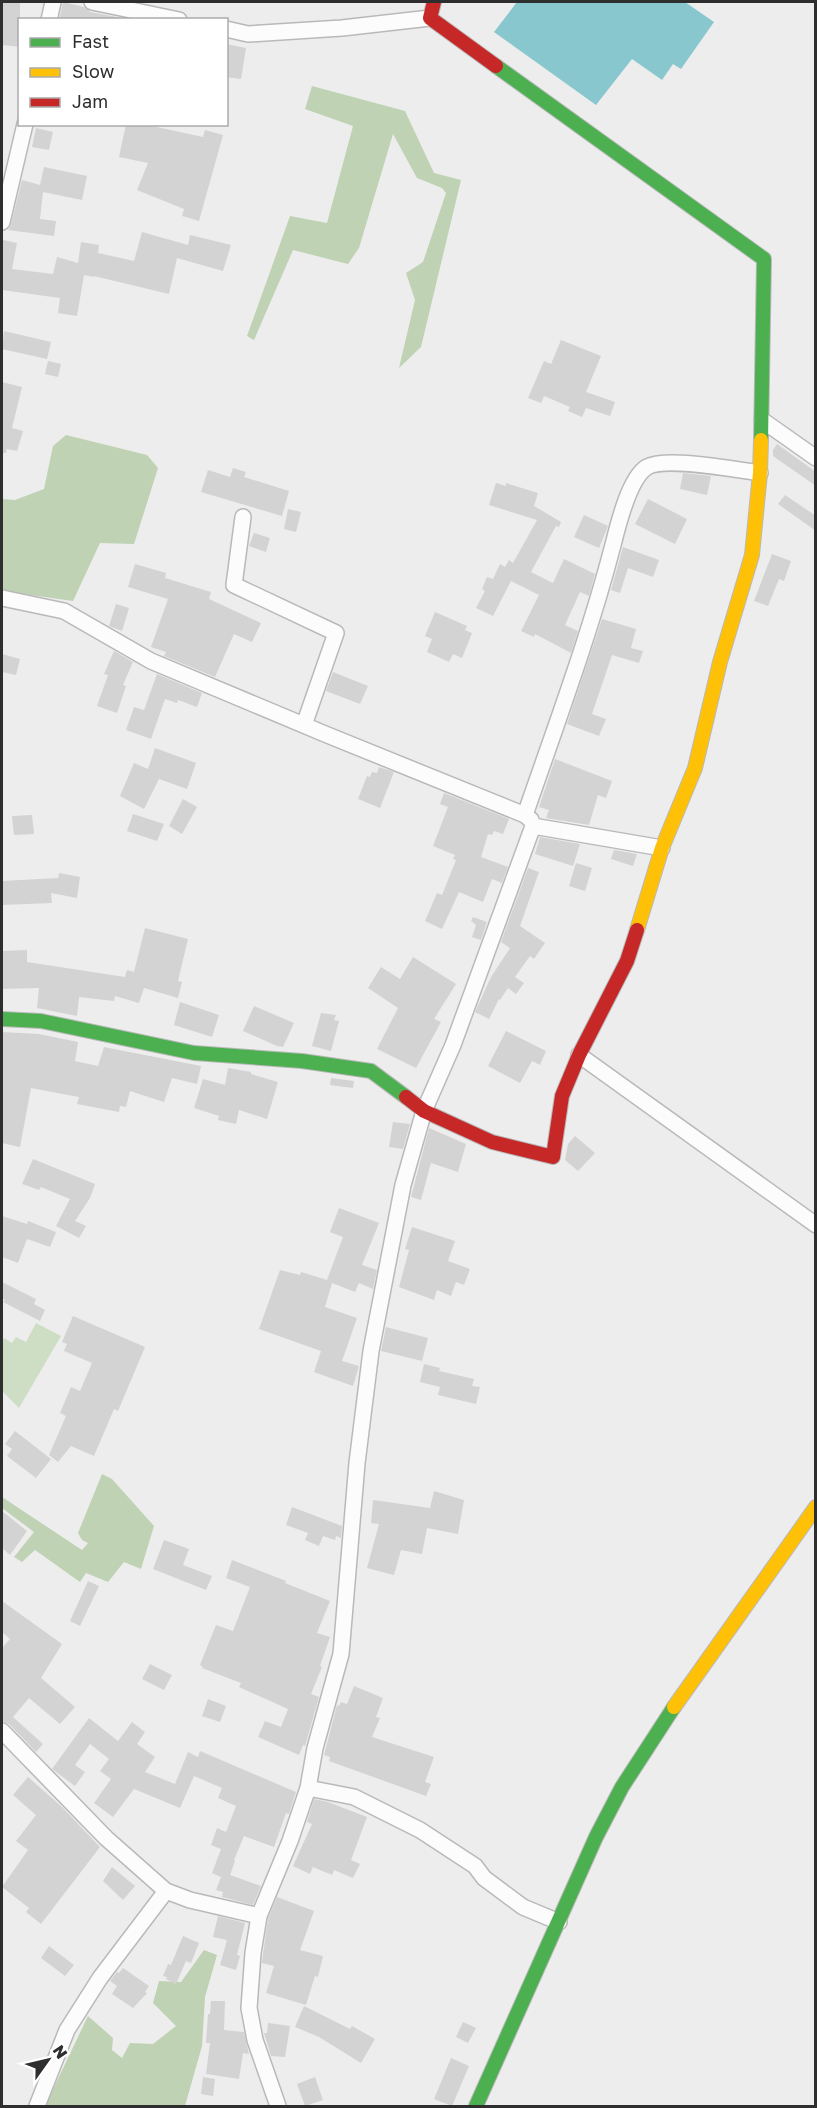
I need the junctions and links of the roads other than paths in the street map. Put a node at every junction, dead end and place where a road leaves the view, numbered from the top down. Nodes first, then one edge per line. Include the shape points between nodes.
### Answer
1 (53, 2) edge
2 (92, 2) edge
3 (434, 2) edge
4 (49, 18) edge
5 (169, 18) edge
6 (430, 18) junction
7 (228, 29) edge
8 (25, 126) edge
9 (2, 222) edge
10 (762, 420) junction
11 (816, 458) edge
12 (760, 473) junction
13 (243, 517) dead end
14 (2, 598) edge
15 (304, 725) junction
16 (529, 820) junction
17 (663, 848) junction
18 (2, 1019) edge
19 (579, 1055) junction
20 (424, 1111) junction
21 (816, 1225) edge
22 (816, 1507) edge
23 (2, 1731) edge
24 (308, 1788) junction
25 (166, 1891) junction
26 (259, 1916) junction
27 (559, 1922) junction
28 (37, 2106) edge
29 (278, 2106) edge
30 (476, 2106) edge

1 - 4 street
2 - 5 street
3 - 6 street
6 - 7 street via 248,34
6 - 10 street via 764,259
8 - 9 street
10 - 11 street
10 - 12 street
12 - 16 street via 669,463 649,466 638,475 620,518 598,603
12 - 17 street via 752,555 720,662 695,768
13 - 15 street via 234,585 336,633
14 - 15 street via 64,611 151,661
15 - 16 street
16 - 17 street
16 - 20 street via 453,1045
17 - 19 street via 627,961
18 - 20 street via 41,1021 194,1053 371,1071
19 - 20 street via 562,1096 553,1157 492,1142
19 - 21 street
20 - 24 street via 403,1185 371,1351 341,1654
22 - 27 street via 647,1746 596,1837
23 - 25 street via 106,1838
24 - 26 street
24 - 27 street via 354,1797 420,1830 475,1866 484,1878 523,1907
25 - 26 street
25 - 28 street via 100,1978 67,2030
26 - 29 street via 249,2007 255,2040
27 - 30 street

